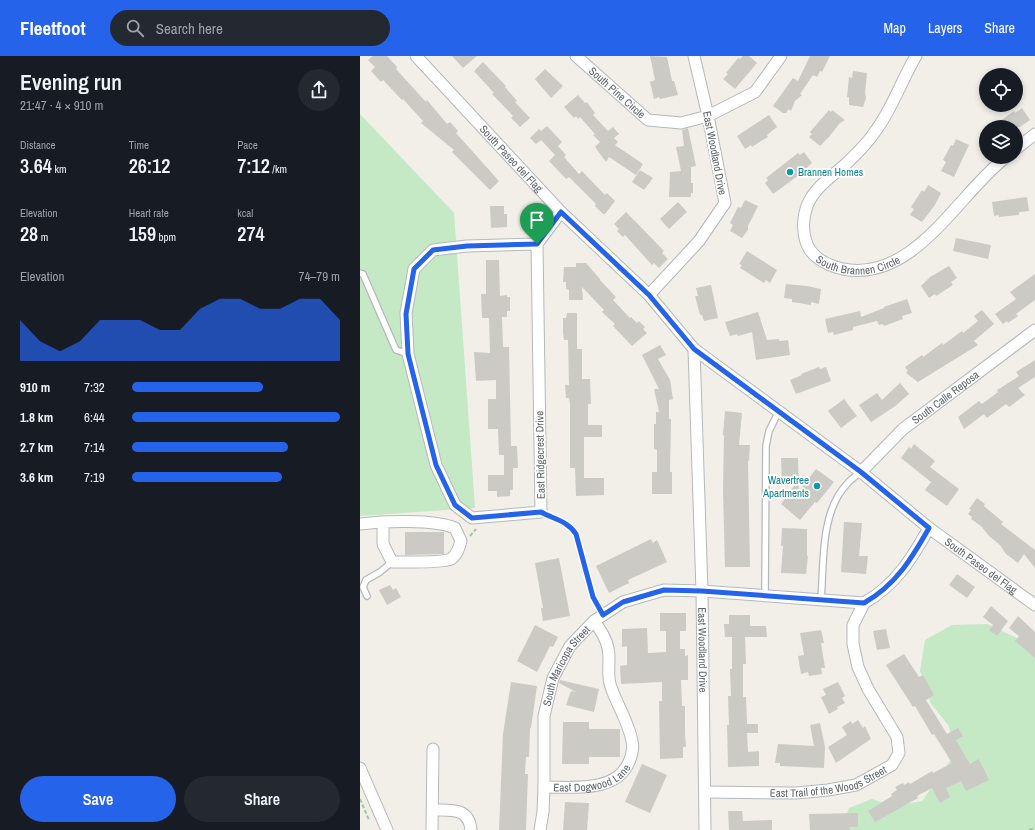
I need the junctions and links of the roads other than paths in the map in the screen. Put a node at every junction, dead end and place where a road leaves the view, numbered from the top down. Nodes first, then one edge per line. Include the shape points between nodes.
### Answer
1 (416, 56) edge
2 (576, 56) edge
3 (694, 56) edge
4 (781, 56) edge
5 (916, 56) edge
6 (708, 116) junction
7 (1035, 134) edge
8 (1023, 143) edge
9 (998, 164) edge
10 (561, 212) junction
11 (537, 244) junction
12 (360, 273) edge
13 (649, 295) junction
14 (1035, 330) edge
15 (694, 349) junction
16 (408, 354) junction
17 (779, 411) junction
18 (861, 472) junction
19 (383, 522) junction
20 (360, 524) edge
21 (929, 528) junction
22 (392, 562) junction
23 (702, 591) junction
24 (367, 596) dead end
25 (765, 596) junction
26 (821, 600) junction
27 (864, 603) junction
28 (1035, 605) edge
29 (599, 618) junction
30 (433, 749) dead end
31 (360, 768) edge
32 (544, 787) junction
33 (705, 792) junction
34 (433, 810) junction
35 (387, 830) edge
36 (432, 830) edge
37 (471, 830) edge
38 (540, 830) edge
39 (705, 830) edge

1 - 10 street, South Paseo del Flag
2 - 6 street, South Pine Circle via 648,120 681,123
3 - 6 street, East Woodland Drive
4 - 6 street, South Pine Circle via 755,92
5 - 9 street, South Brannen Circle via 874,134 810,199 804,221 804,236 809,247 816,256 829,265 847,270 873,268 897,260 922,243
6 - 13 street, East Woodland Drive via 725,204 699,241
7 - 8 street
10 - 11 street
10 - 13 street, South Paseo del Flag
11 - 16 street via 467,246 433,250 414,269 406,314
11 - 16 street, East Ridgecrest Drive via 541,512 472,518 455,505 436,465
12 - 16 lane via 363,274 396,350
13 - 15 street, South Paseo del Flag
14 - 18 street, South Calle Reposa via 903,429
15 - 17 street, South Paseo del Flag
15 - 23 street, East Woodland Drive
17 - 18 street, South Paseo del Flag
17 - 25 lane via 769,431 766,446
18 - 21 street, South Paseo del Flag
18 - 26 lane via 846,484 829,516
19 - 20 street
19 - 22 street via 383,544
19 - 22 street via 442,523 455,528 461,541 457,553 450,560
21 - 27 street via 909,562 879,595
21 - 28 street, South Paseo del Flag
22 - 24 lane via 366,580 363,588
23 - 25 street, South Maricopa Street
23 - 29 street, South Maricopa Street via 664,590 623,602
23 - 33 street, East Woodland Drive
25 - 26 street, South Maricopa Street
26 - 27 street, South Maricopa Street
27 - 33 street, East Trail of the Woods Street via 853,625 853,644 858,667 868,689 897,737 900,753 892,765 856,785 828,790 796,793
29 - 32 street, South Maricopa Street via 570,646 553,678 544,716
29 - 32 street, East Dogwood Lane via 608,648 610,685 629,730 633,753 626,768 614,779 597,786
30 - 34 street
31 - 35 street
32 - 38 street, South Maricopa Street
33 - 39 street, East Woodland Drive
34 - 36 street
34 - 37 street via 462,812 469,818

